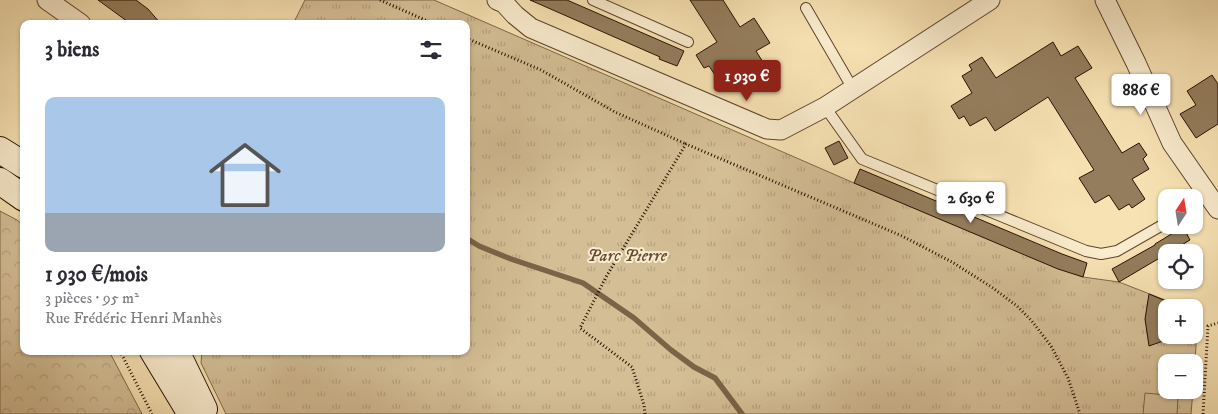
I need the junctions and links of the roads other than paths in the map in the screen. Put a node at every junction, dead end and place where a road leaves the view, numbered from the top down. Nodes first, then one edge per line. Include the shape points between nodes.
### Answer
1 (46, 0) edge
2 (593, 0) edge
3 (990, 0) edge
4 (1105, 0) edge
5 (502, 1) edge
6 (806, 8) dead end
7 (75, 20) edge
8 (688, 42) dead end
9 (853, 89) junction
10 (825, 107) junction
11 (0, 150) edge
12 (20, 162) edge
13 (0, 181) edge
14 (20, 195) edge
15 (1218, 209) edge
16 (1158, 228) edge
17 (155, 355) edge
18 (178, 355) edge
19 (191, 414) edge
20 (206, 414) edge

1 - 7 street
2 - 8 lane
3 - 9 street
4 - 15 street via 1172,143
5 - 10 street via 531,28 767,129 781,130
6 - 9 lane
9 - 10 street
10 - 16 lane via 862,159 1086,251 1101,254 1117,251
11 - 12 main road
13 - 14 main road
17 - 19 main road
18 - 20 main road

